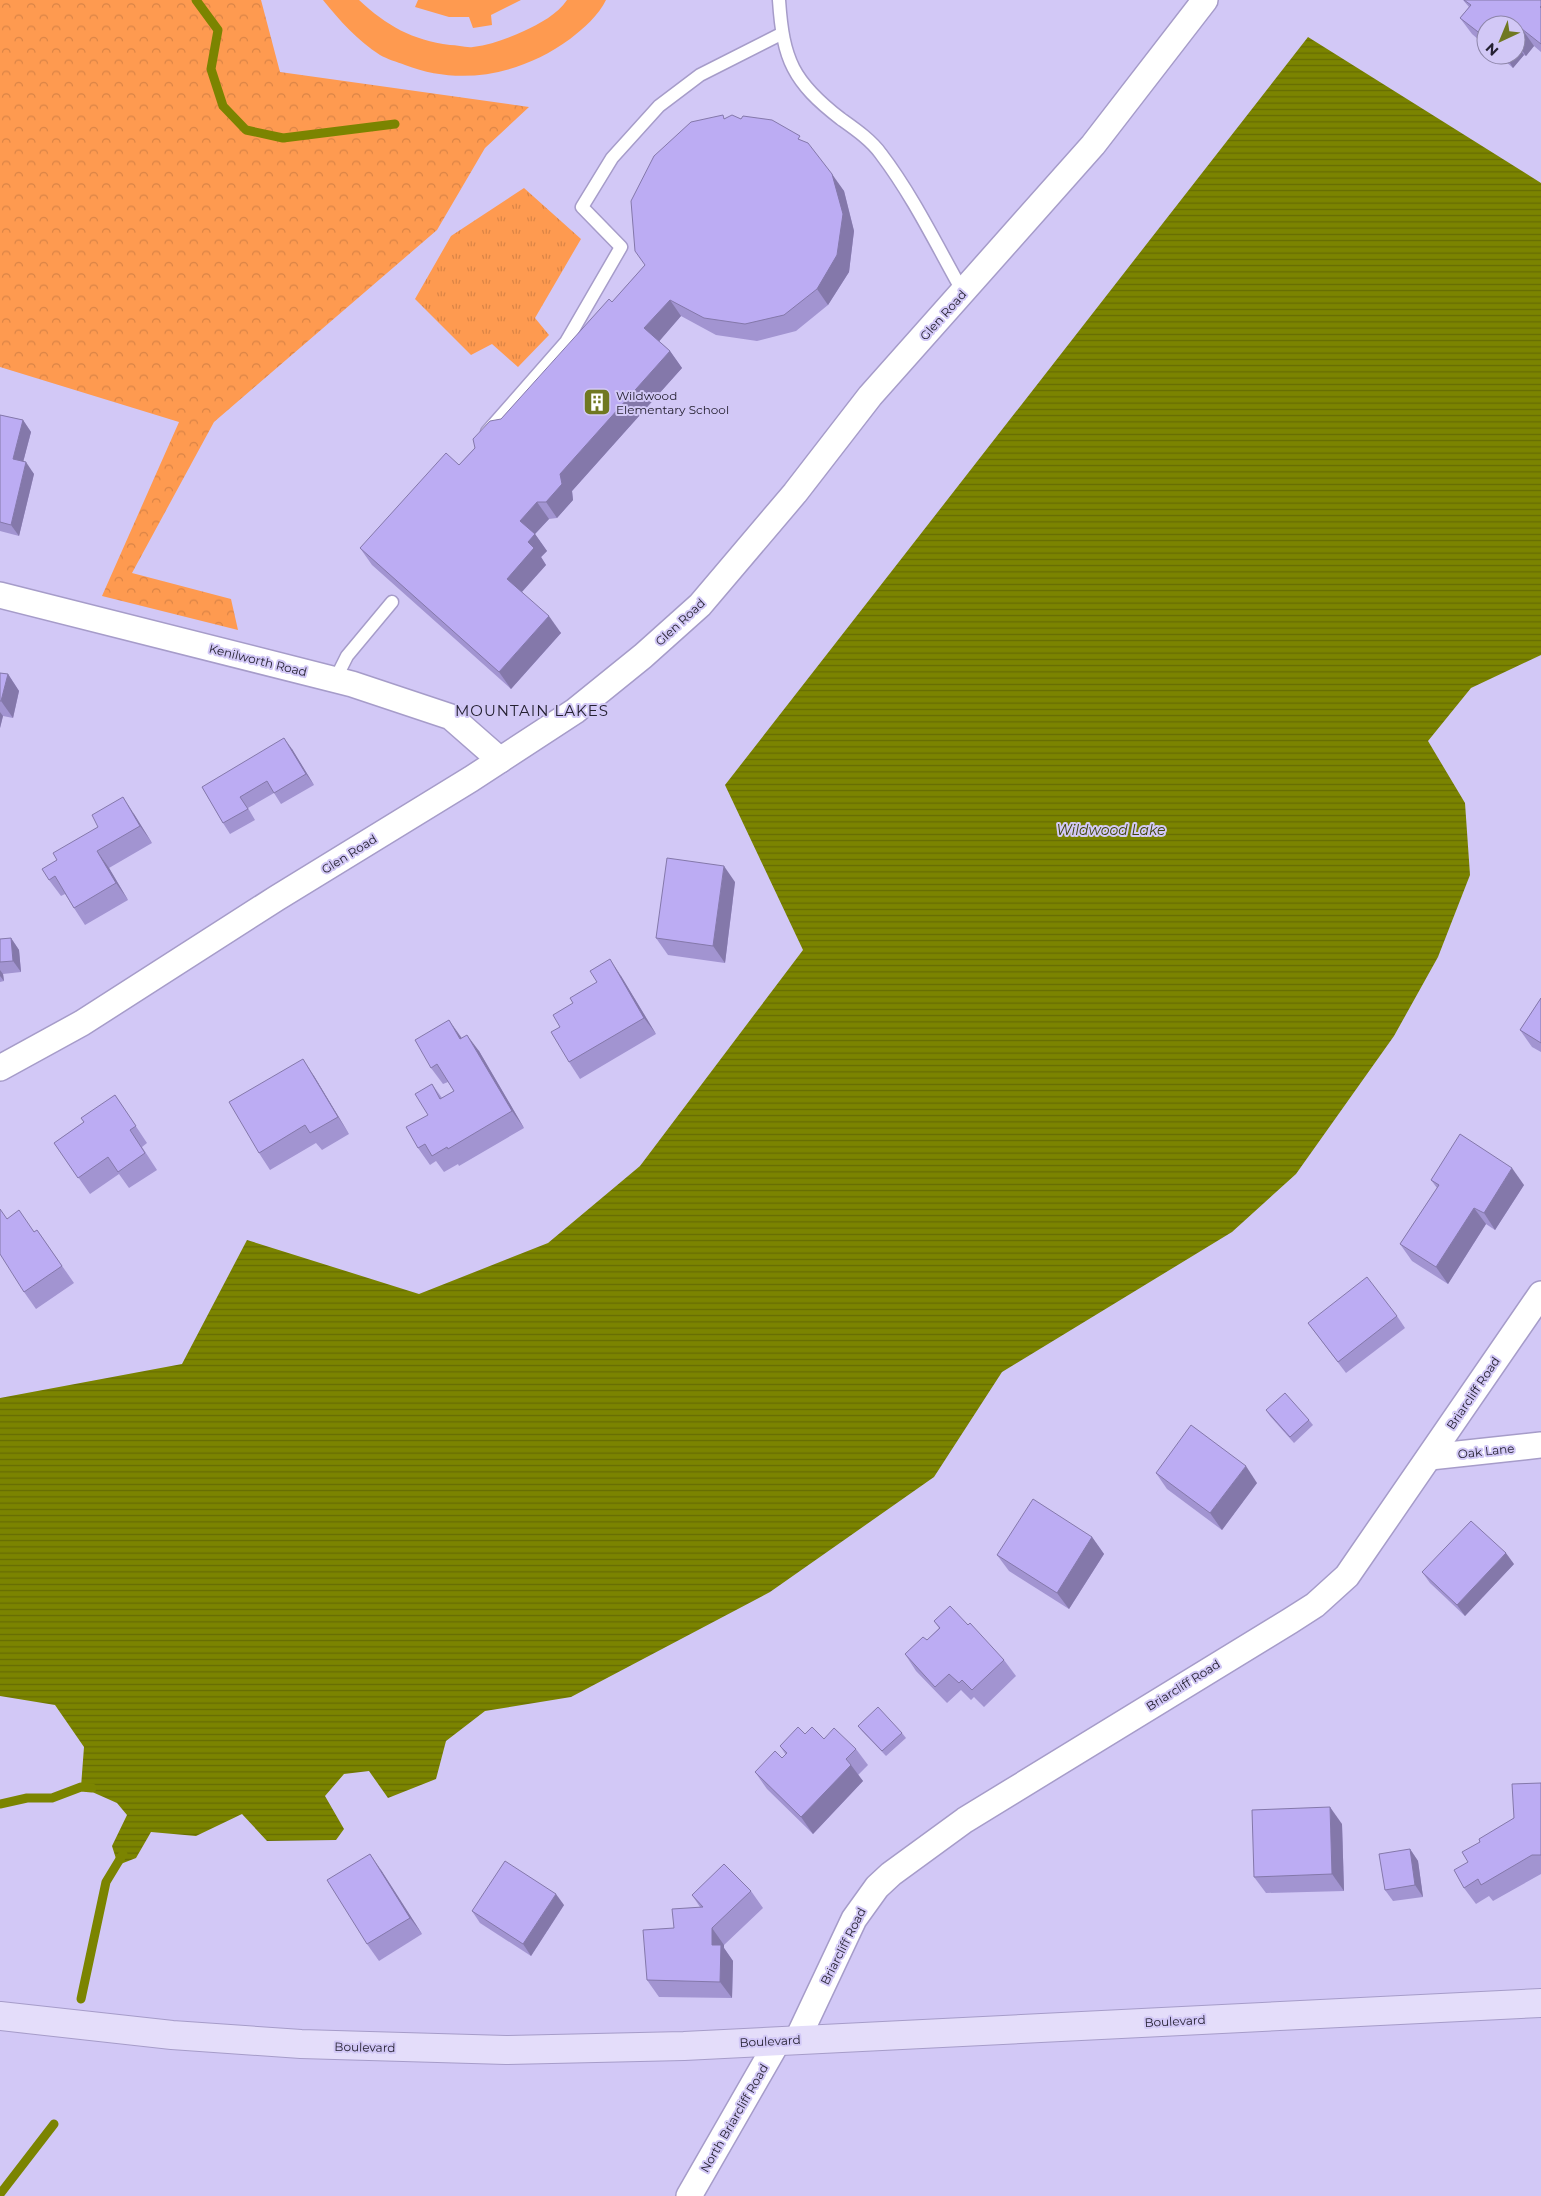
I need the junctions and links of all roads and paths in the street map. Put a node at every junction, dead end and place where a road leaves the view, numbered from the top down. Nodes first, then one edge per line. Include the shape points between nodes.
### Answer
1 (780, 0) edge
2 (1205, 0) edge
3 (782, 34) junction
4 (962, 292) junction
5 (482, 437) edge
6 (0, 595) edge
7 (392, 602) dead end
8 (335, 680) junction
9 (500, 760) junction
10 (0, 1068) edge
11 (1541, 1294) edge
12 (1541, 1445) edge
13 (1430, 1457) junction
14 (1541, 2003) edge
15 (0, 2016) edge
16 (788, 2040) junction
17 (689, 2196) edge

1 - 3 lane
2 - 4 street, Glen Road via 1122,111
3 - 4 lane via 794,72 816,100 880,152
3 - 5 lane via 700,75 659,106 612,158 582,207 621,247 566,342
4 - 9 street, Glen Road via 870,396 700,605 575,711
6 - 8 street, Kenilworth Road
7 - 8 lane via 348,656
8 - 9 street, Kenilworth Road via 451,717
9 - 10 street, Glen Road via 82,1023
11 - 13 street, Briarcliff Road
12 - 13 street, Oak Lane
13 - 16 street, Briarcliff Road via 1346,1576 1315,1605 965,1820 891,1874 854,1919
14 - 16 main road, Boulevard
15 - 16 main road, Boulevard via 172,2035 329,2046 506,2050
16 - 17 street, North Briarcliff Road

